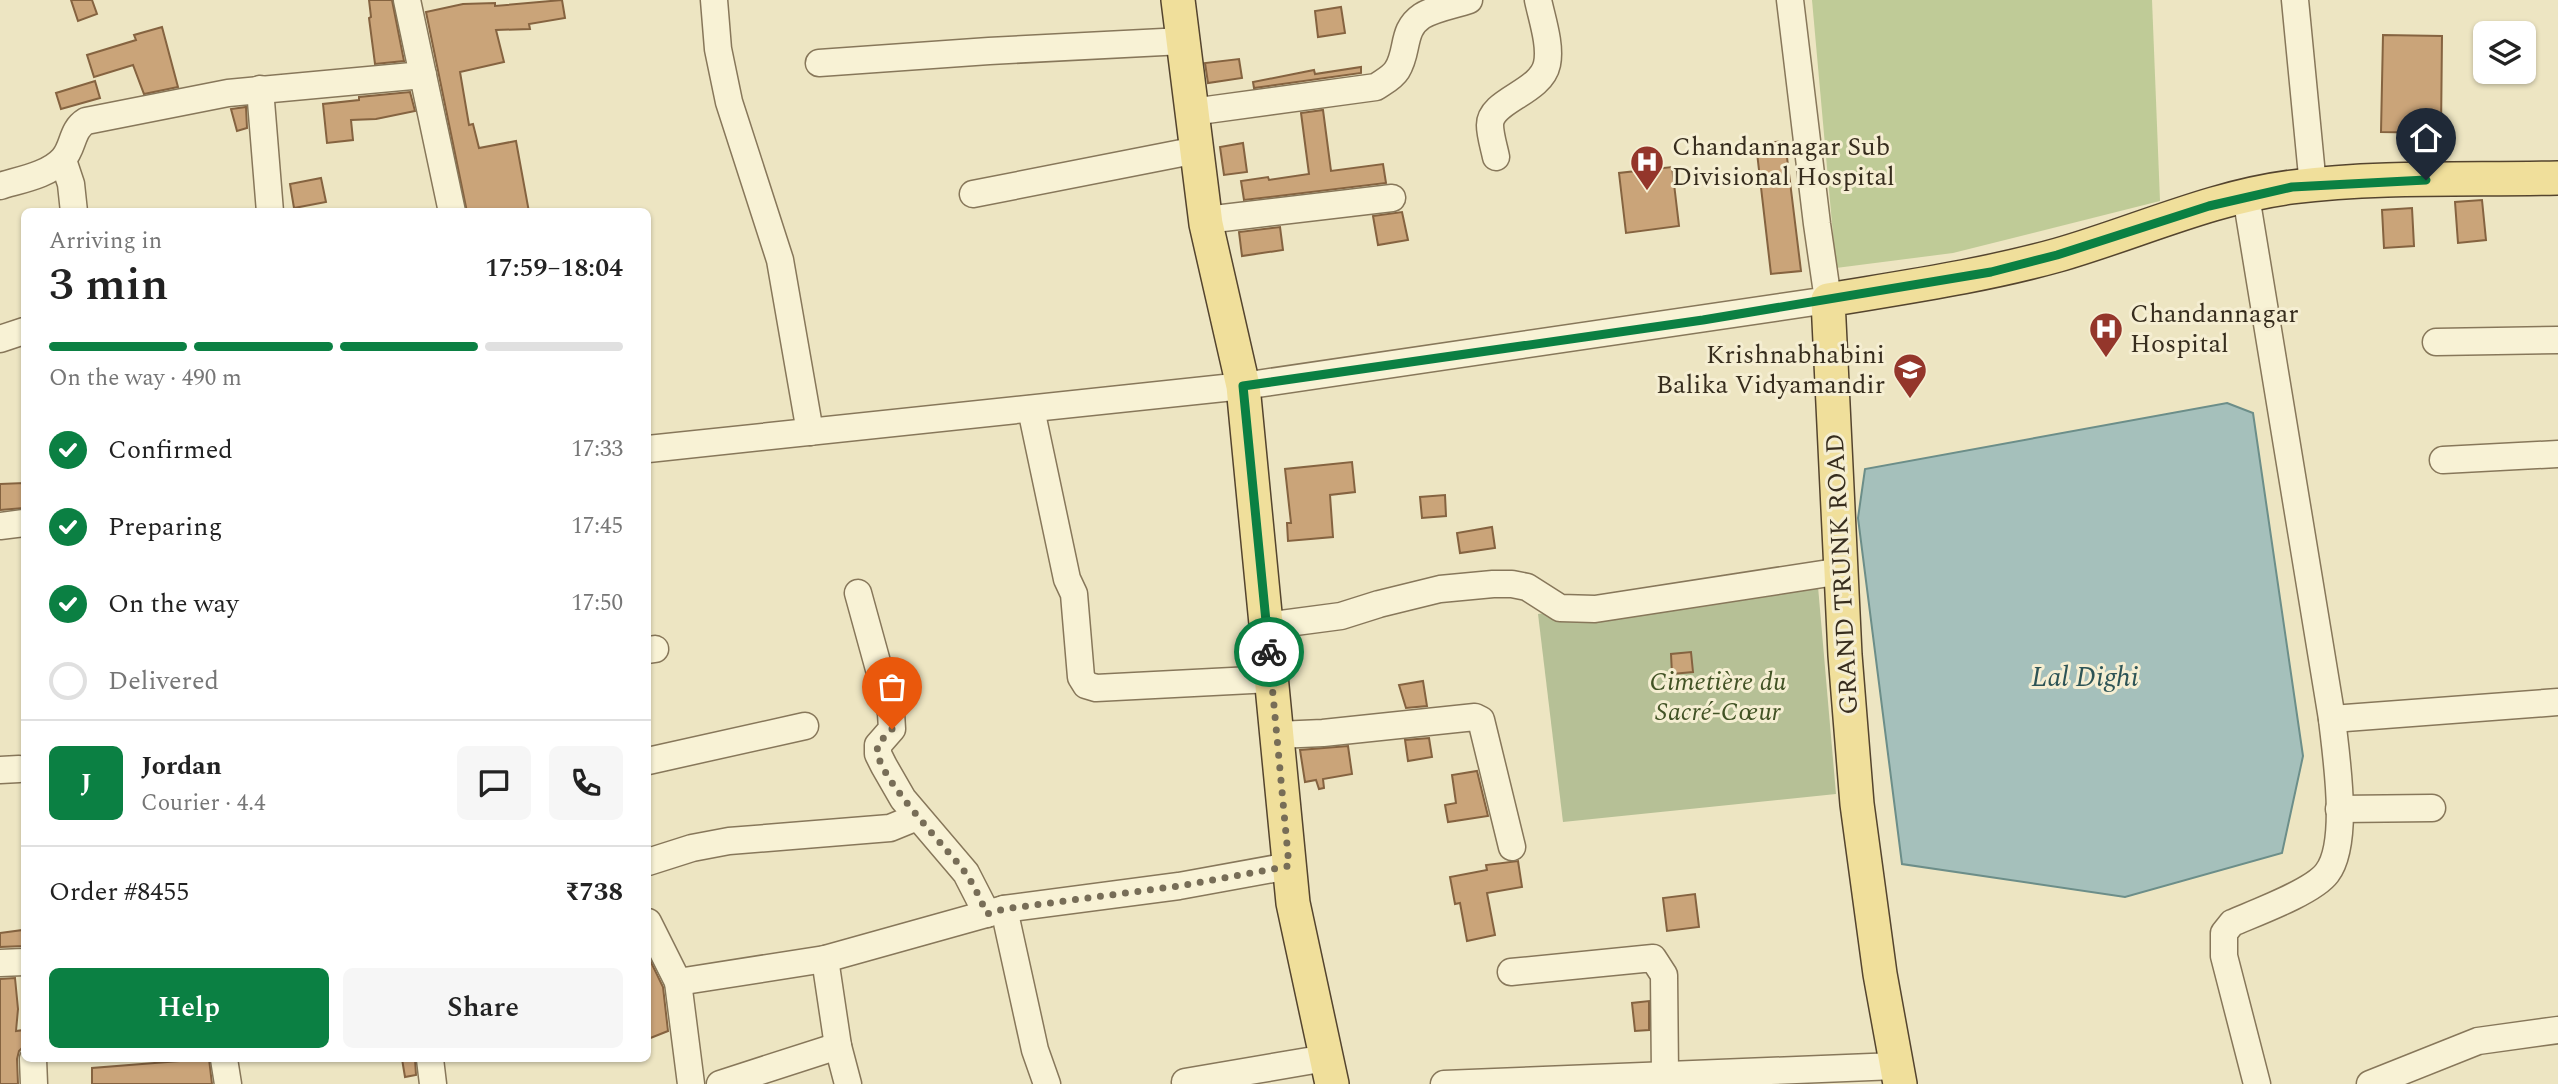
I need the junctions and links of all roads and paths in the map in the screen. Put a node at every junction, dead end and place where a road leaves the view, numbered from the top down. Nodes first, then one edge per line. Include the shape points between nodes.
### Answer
1 (407, 0) edge
2 (714, 0) edge
3 (1178, 0) edge
4 (1469, 0) edge
5 (1538, 0) edge
6 (1790, 0) edge
7 (2295, 0) edge
8 (1183, 41) junction
9 (819, 63) dead end
10 (423, 75) junction
11 (260, 89) junction
12 (1192, 112) junction
13 (1197, 150) junction
14 (1496, 157) dead end
15 (63, 160) junction
16 (2558, 178) edge
17 (0, 186) edge
18 (2313, 186) junction
19 (973, 194) dead end
20 (2246, 196) junction
21 (1392, 198) dead end
22 (74, 208) edge
23 (270, 208) edge
24 (451, 208) edge
25 (1206, 220) junction
26 (1828, 300) junction
27 (21, 332) edge
28 (0, 339) edge
29 (2558, 340) edge
30 (2436, 342) dead end
31 (1243, 386) junction
32 (1031, 409) junction
33 (810, 432) junction
34 (651, 449) edge
35 (2558, 454) edge
36 (2443, 460) dead end
37 (21, 523) edge
38 (0, 526) edge
39 (1842, 570) junction
40 (858, 593) dead end
41 (1266, 626) junction
42 (1271, 679) junction
43 (2558, 702) edge
44 (2332, 719) junction
45 (804, 726) dead end
46 (1276, 734) junction
47 (651, 760) edge
48 (2432, 808) dead end
49 (2339, 809) junction
50 (917, 817) junction
51 (1512, 847) dead end
52 (651, 861) edge
53 (1289, 866) junction
54 (996, 911) junction
55 (651, 928) edge
56 (825, 959) junction
57 (21, 962) edge
58 (0, 964) edge
59 (1511, 972) dead end
60 (678, 982) junction
61 (2558, 1030) edge
62 (838, 1046) junction
63 (33, 1062) edge
64 (224, 1062) edge
65 (430, 1062) edge
66 (1329, 1071) edge
67 (1665, 1074) junction
68 (1898, 1075) edge
69 (1636, 1079) edge
70 (1185, 1082) dead end
71 (34, 1084) edge
72 (228, 1084) edge
73 (433, 1084) edge
74 (691, 1084) edge
75 (720, 1084) edge
76 (848, 1084) edge
77 (1047, 1084) edge
78 (1444, 1084) edge
79 (2257, 1084) edge
80 (2370, 1084) edge

1 - 10 street
2 - 33 street via 729,102 780,260
3 - 8 main road
4 - 12 street via 1424,14 1415,22 1406,33 1399,68 1376,87
5 - 14 street via 1547,66 1525,92 1493,114 1490,124
6 - 26 street
7 - 18 street
8 - 9 street
8 - 12 main road
10 - 11 street
10 - 24 street
11 - 15 street via 86,121
11 - 23 street
12 - 13 main road
13 - 19 street
13 - 25 main road
15 - 17 street via 31,177
15 - 22 street
16 - 18 main road
18 - 20 main road
20 - 26 main road via 1991,272
20 - 44 street
21 - 25 street
25 - 31 main road
26 - 31 street
26 - 39 main road, GRAND TRUNK ROAD
27 - 28 street
29 - 30 street
31 - 32 street
31 - 41 main road
32 - 33 street
32 - 42 street via 1074,594 1081,677 1086,685
33 - 34 street
35 - 36 street
37 - 38 street
39 - 41 street via 1595,609 1560,608 1527,587 1512,584 1440,589 1342,616
39 - 68 main road, GRAND TRUNK ROAD via 1857,804
40 - 50 street via 891,713 892,729 878,745 878,754
41 - 42 main road
42 - 46 main road
43 - 44 street
44 - 49 street
45 - 47 street
46 - 51 street via 1475,717 1481,720
46 - 53 main road
48 - 49 street
49 - 79 street via 2336,852 2327,873 2310,888 2232,923 2224,933 2224,956
50 - 52 street via 890,828 729,841
50 - 54 street
53 - 54 street
53 - 66 main road
54 - 56 street
54 - 77 street
55 - 60 street
56 - 60 street
56 - 62 street
57 - 58 street
59 - 67 street via 1653,958 1664,975
60 - 74 street
61 - 80 street via 2478,1041
62 - 75 street
62 - 76 street
63 - 71 street
64 - 72 street
65 - 73 street
66 - 70 street
67 - 68 street
67 - 69 street
69 - 78 street

